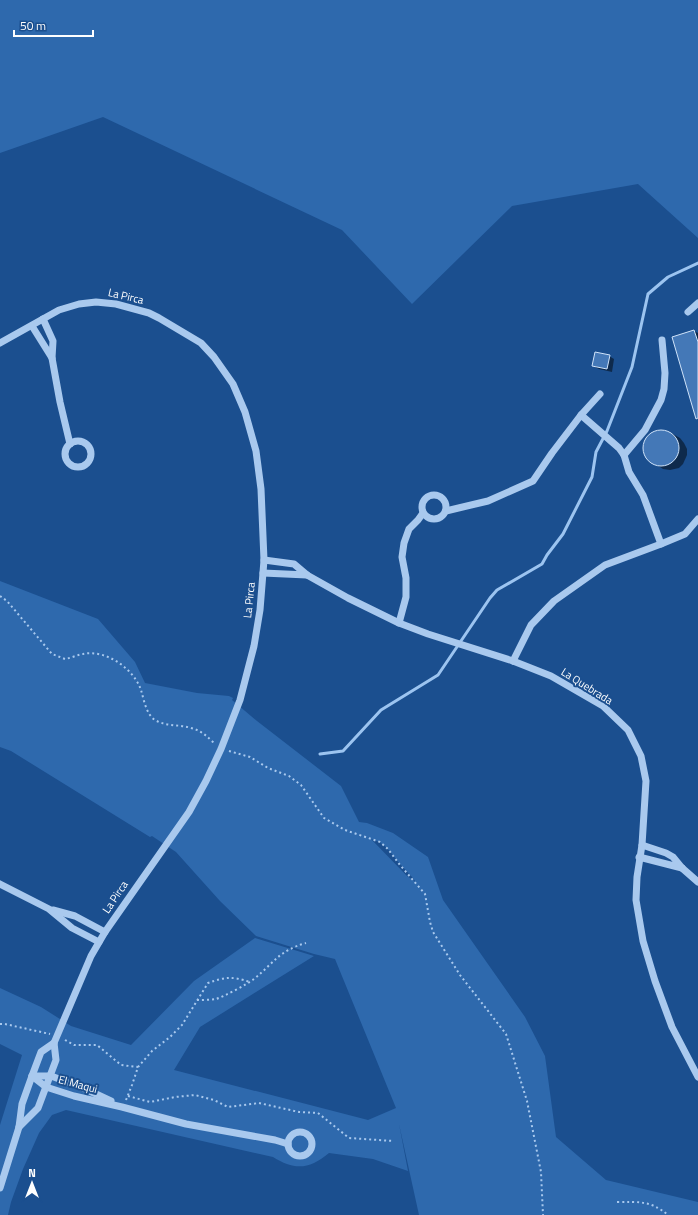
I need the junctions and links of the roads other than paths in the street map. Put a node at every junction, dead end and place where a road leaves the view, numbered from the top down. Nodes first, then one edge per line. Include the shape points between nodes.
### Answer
1 (698, 303) edge
2 (688, 312) dead end
3 (43, 319) junction
4 (32, 326) junction
5 (662, 340) dead end
6 (0, 343) edge
7 (52, 358) junction
8 (600, 394) dead end
9 (581, 415) junction
10 (70, 444) dead end
11 (624, 455) junction
12 (446, 511) junction
13 (423, 513) junction
14 (698, 519) edge
15 (661, 544) junction
16 (264, 560) junction
17 (263, 573) junction
18 (307, 575) junction
19 (399, 623) junction
20 (513, 661) junction
21 (642, 845) junction
22 (640, 857) junction
23 (682, 868) junction
24 (698, 882) edge
25 (0, 884) edge
26 (49, 909) junction
27 (105, 932) junction
28 (99, 942) junction
29 (54, 1043) junction
30 (32, 1076) junction
31 (51, 1076) junction
32 (698, 1077) edge
33 (46, 1087) junction
34 (122, 1107) junction
35 (19, 1127) junction
36 (288, 1144) dead end
37 (3, 1164) edge
38 (1, 1178) edge
39 (0, 1188) edge

1 - 2 street
3 - 4 street, La Pirca
3 - 7 street via 53,341
3 - 16 street, La Pirca via 59,310 79,304 116,304 159,318 201,343 214,357 233,384 245,412 256,451 262,489
4 - 6 street, La Pirca
4 - 7 street
5 - 11 street via 664,389 645,430
7 - 10 street
8 - 9 street
9 - 11 street
9 - 12 street via 533,481 488,501
11 - 15 street via 629,472 643,495
12 - 13 street via 436,519
12 - 13 street via 444,498 434,494 424,498
13 - 19 street via 409,529 404,543 402,557 406,596
14 - 15 street via 685,534
15 - 20 street via 605,565 554,601 531,625
16 - 17 street, La Pirca
16 - 18 street, La Quebrada via 294,564
17 - 18 street, La Quebrada
17 - 27 street, La Pirca via 254,646 240,700 221,749 189,812
18 - 19 street, La Quebrada
19 - 20 street, La Quebrada
20 - 21 street, La Quebrada via 551,676 603,706 628,730 641,756 646,782
21 - 22 street, La Quebrada
21 - 23 street via 673,857
22 - 23 street
22 - 32 street, La Quebrada via 636,900 643,941 672,1028
23 - 24 street
25 - 26 street
26 - 27 street via 75,916
26 - 28 street via 72,928
27 - 28 street, La Pirca
28 - 29 street, La Pirca via 78,984
29 - 30 street, La Pirca via 41,1052
29 - 31 street, La Pirca via 56,1060
30 - 31 street, El Maqui
30 - 33 street, El Maqui
30 - 35 street, La Pirca via 22,1104
31 - 33 street, La Pirca
31 - 34 street, El Maqui
33 - 34 street, El Maqui
33 - 35 street, La Pirca via 38,1108
34 - 36 street, El Maqui via 186,1124
35 - 37 street, La Pirca
37 - 38 street, La Pirca
38 - 39 street, La Pirca

